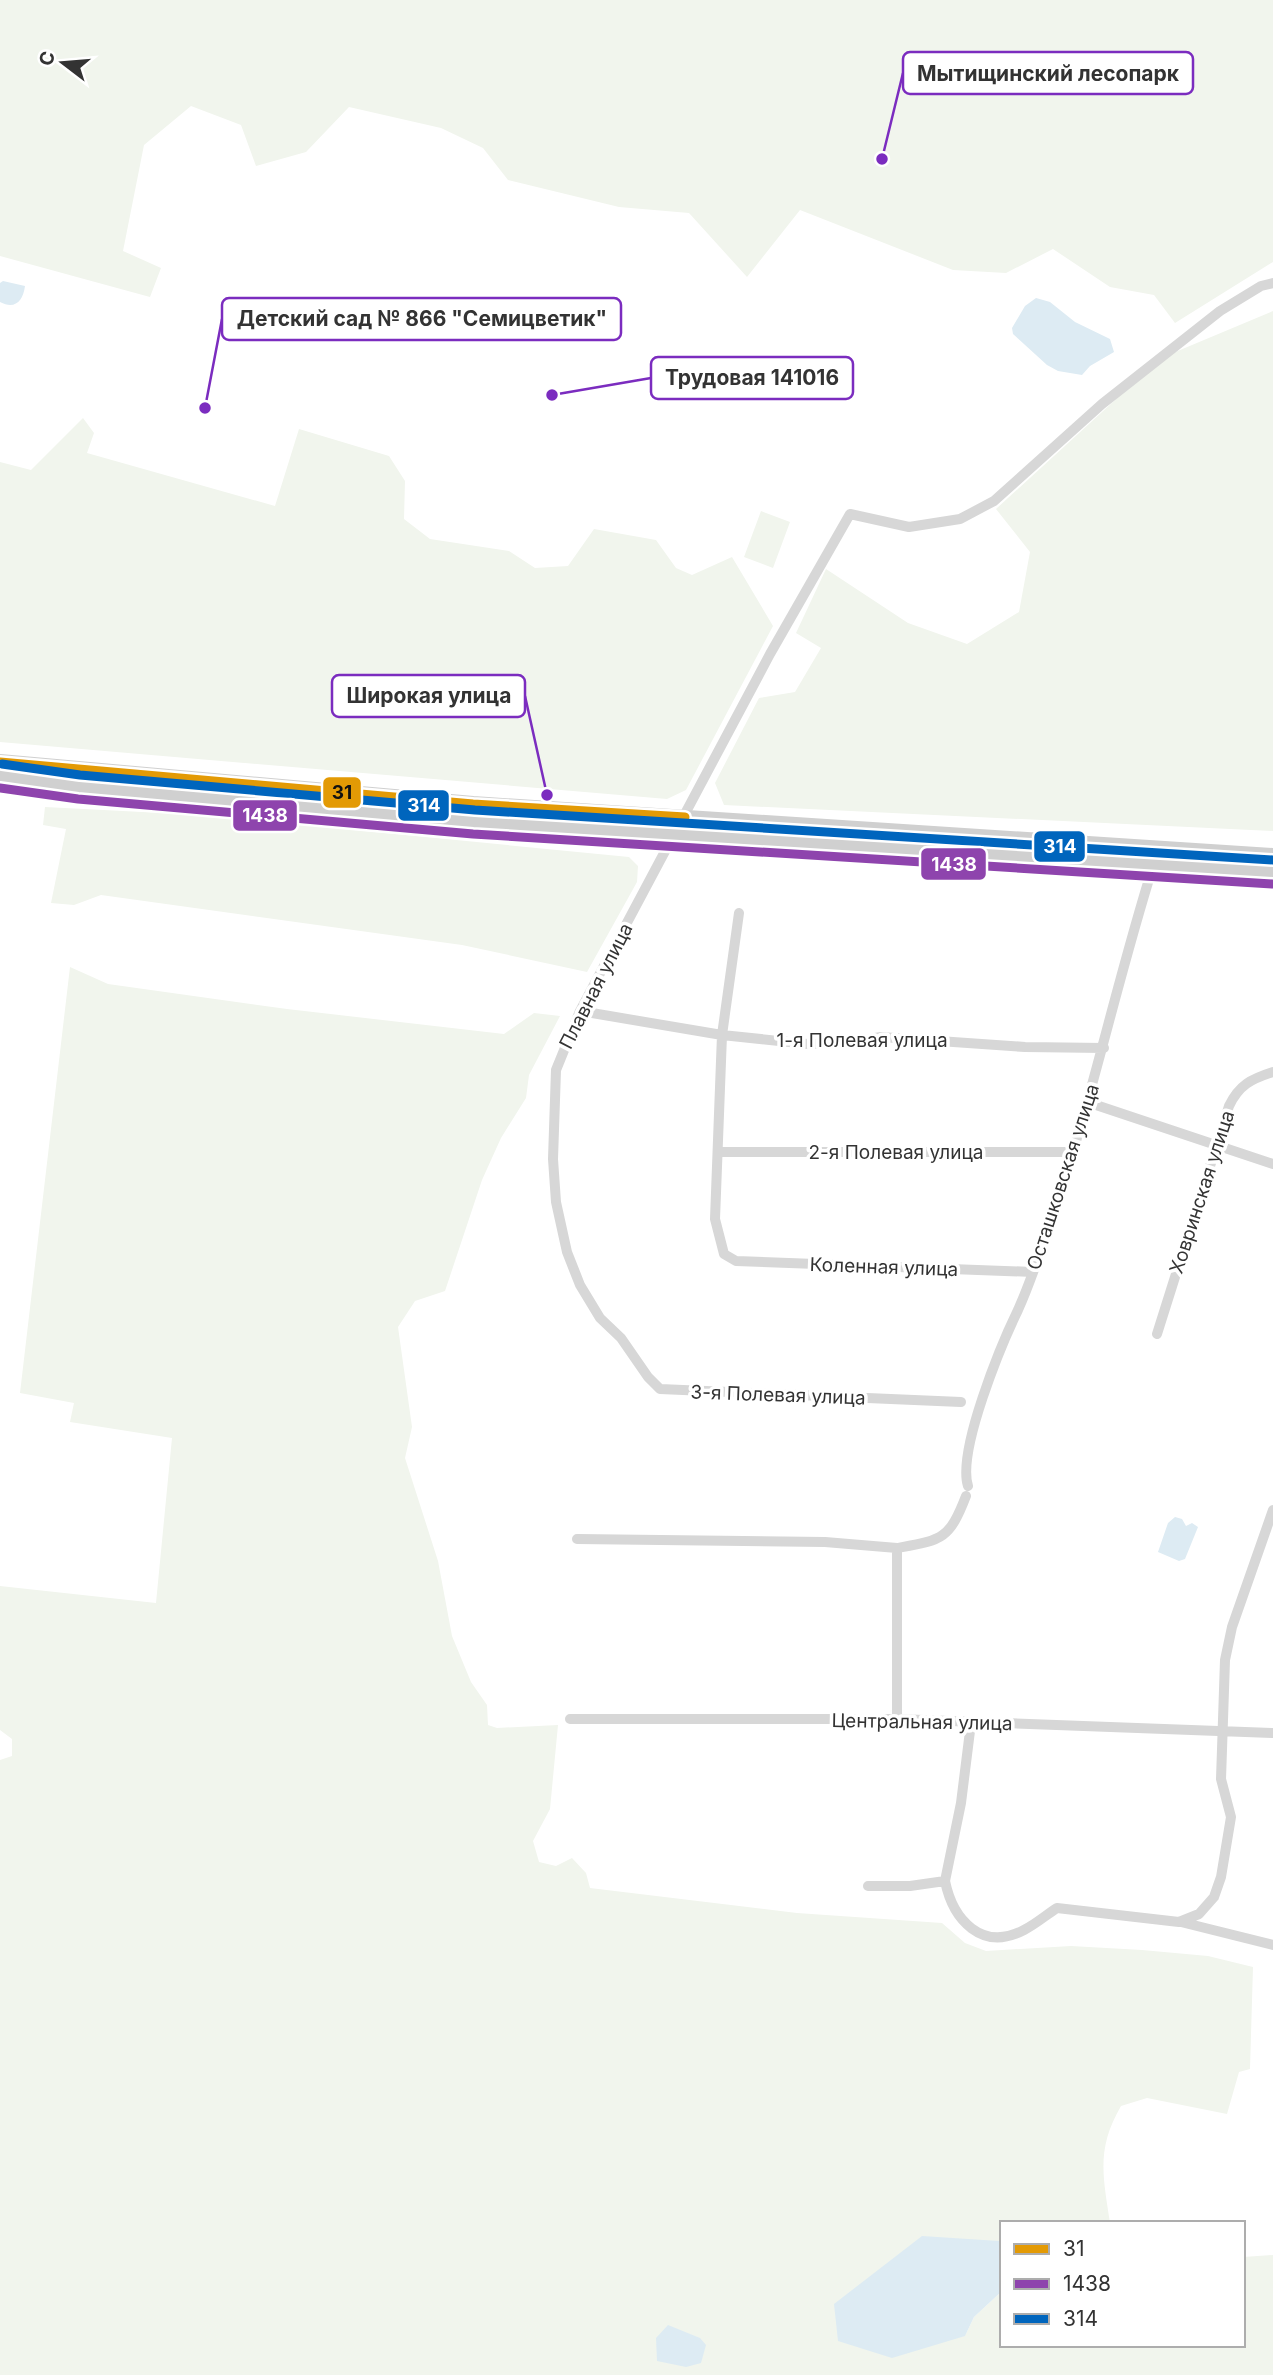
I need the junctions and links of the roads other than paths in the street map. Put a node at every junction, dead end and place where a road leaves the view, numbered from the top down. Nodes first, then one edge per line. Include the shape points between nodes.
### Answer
1 (1273, 283) edge
2 (0, 762) edge
3 (0, 776) edge
4 (685, 817) junction
5 (675, 837) junction
6 (1273, 856) edge
7 (1154, 863) junction
8 (1273, 872) edge
9 (739, 913) dead end
10 (580, 1011) junction
11 (722, 1035) junction
12 (1104, 1048) junction
13 (1273, 1072) edge
14 (1087, 1102) junction
15 (1216, 1147) junction
16 (718, 1152) junction
17 (1074, 1152) junction
18 (1273, 1164) edge
19 (1033, 1272) junction
20 (1157, 1334) dead end
21 (621, 1338) joint
22 (961, 1402) dead end
23 (1273, 1510) edge
24 (577, 1539) dead end
25 (897, 1548) junction
26 (570, 1719) dead end
27 (897, 1719) junction
28 (971, 1723) junction
29 (1223, 1730) junction
30 (1273, 1733) edge
31 (945, 1881) junction
32 (868, 1886) dead end
33 (1180, 1922) junction
34 (1273, 1945) edge

1 - 4 street, Плавная улица via 1210,319 1102,404 994,501 960,519 909,527 850,514
2 - 4 main road via 459,803
3 - 5 main road via 133,792
4 - 5 street, Плавная улица
4 - 6 main road
5 - 7 main road
5 - 10 street, Плавная улица
7 - 8 main road
7 - 12 street, Осташковская улица
9 - 11 street
10 - 11 street, 1-я Полевая улица
10 - 21 street, Плавная улица via 556,1070 556,1202 580,1285 600,1318
11 - 12 street, 1-я Полевая улица via 808,1044 881,1037
11 - 16 street
12 - 14 street, Осташковская улица
13 - 15 street, Ховринская улица via 1237,1089
14 - 15 street
14 - 17 street, Осташковская улица
15 - 18 street
15 - 20 street, Ховринская улица
16 - 17 street, 2-я Полевая улица
16 - 19 street, Коленная улица via 715,1219 724,1254 736,1261
17 - 19 street, Осташковская улица
19 - 25 street, Осташковская улица via 982,1403 965,1465 967,1491 955,1524 935,1541
21 - 22 street, 3-я Полевая улица via 660,1389
23 - 29 street via 1232,1627 1225,1660
24 - 25 street, Осташковская улица via 825,1542
25 - 27 street
26 - 27 street, Центральная улица
27 - 28 street, Центральная улица
28 - 29 street, Центральная улица
28 - 31 street
29 - 30 street, Центральная улица
29 - 33 street via 1221,1779 1231,1817 1221,1877 1214,1898 1199,1914
31 - 32 street
31 - 33 street via 950,1903 970,1929 997,1937 1023,1931 1057,1908
33 - 34 street

